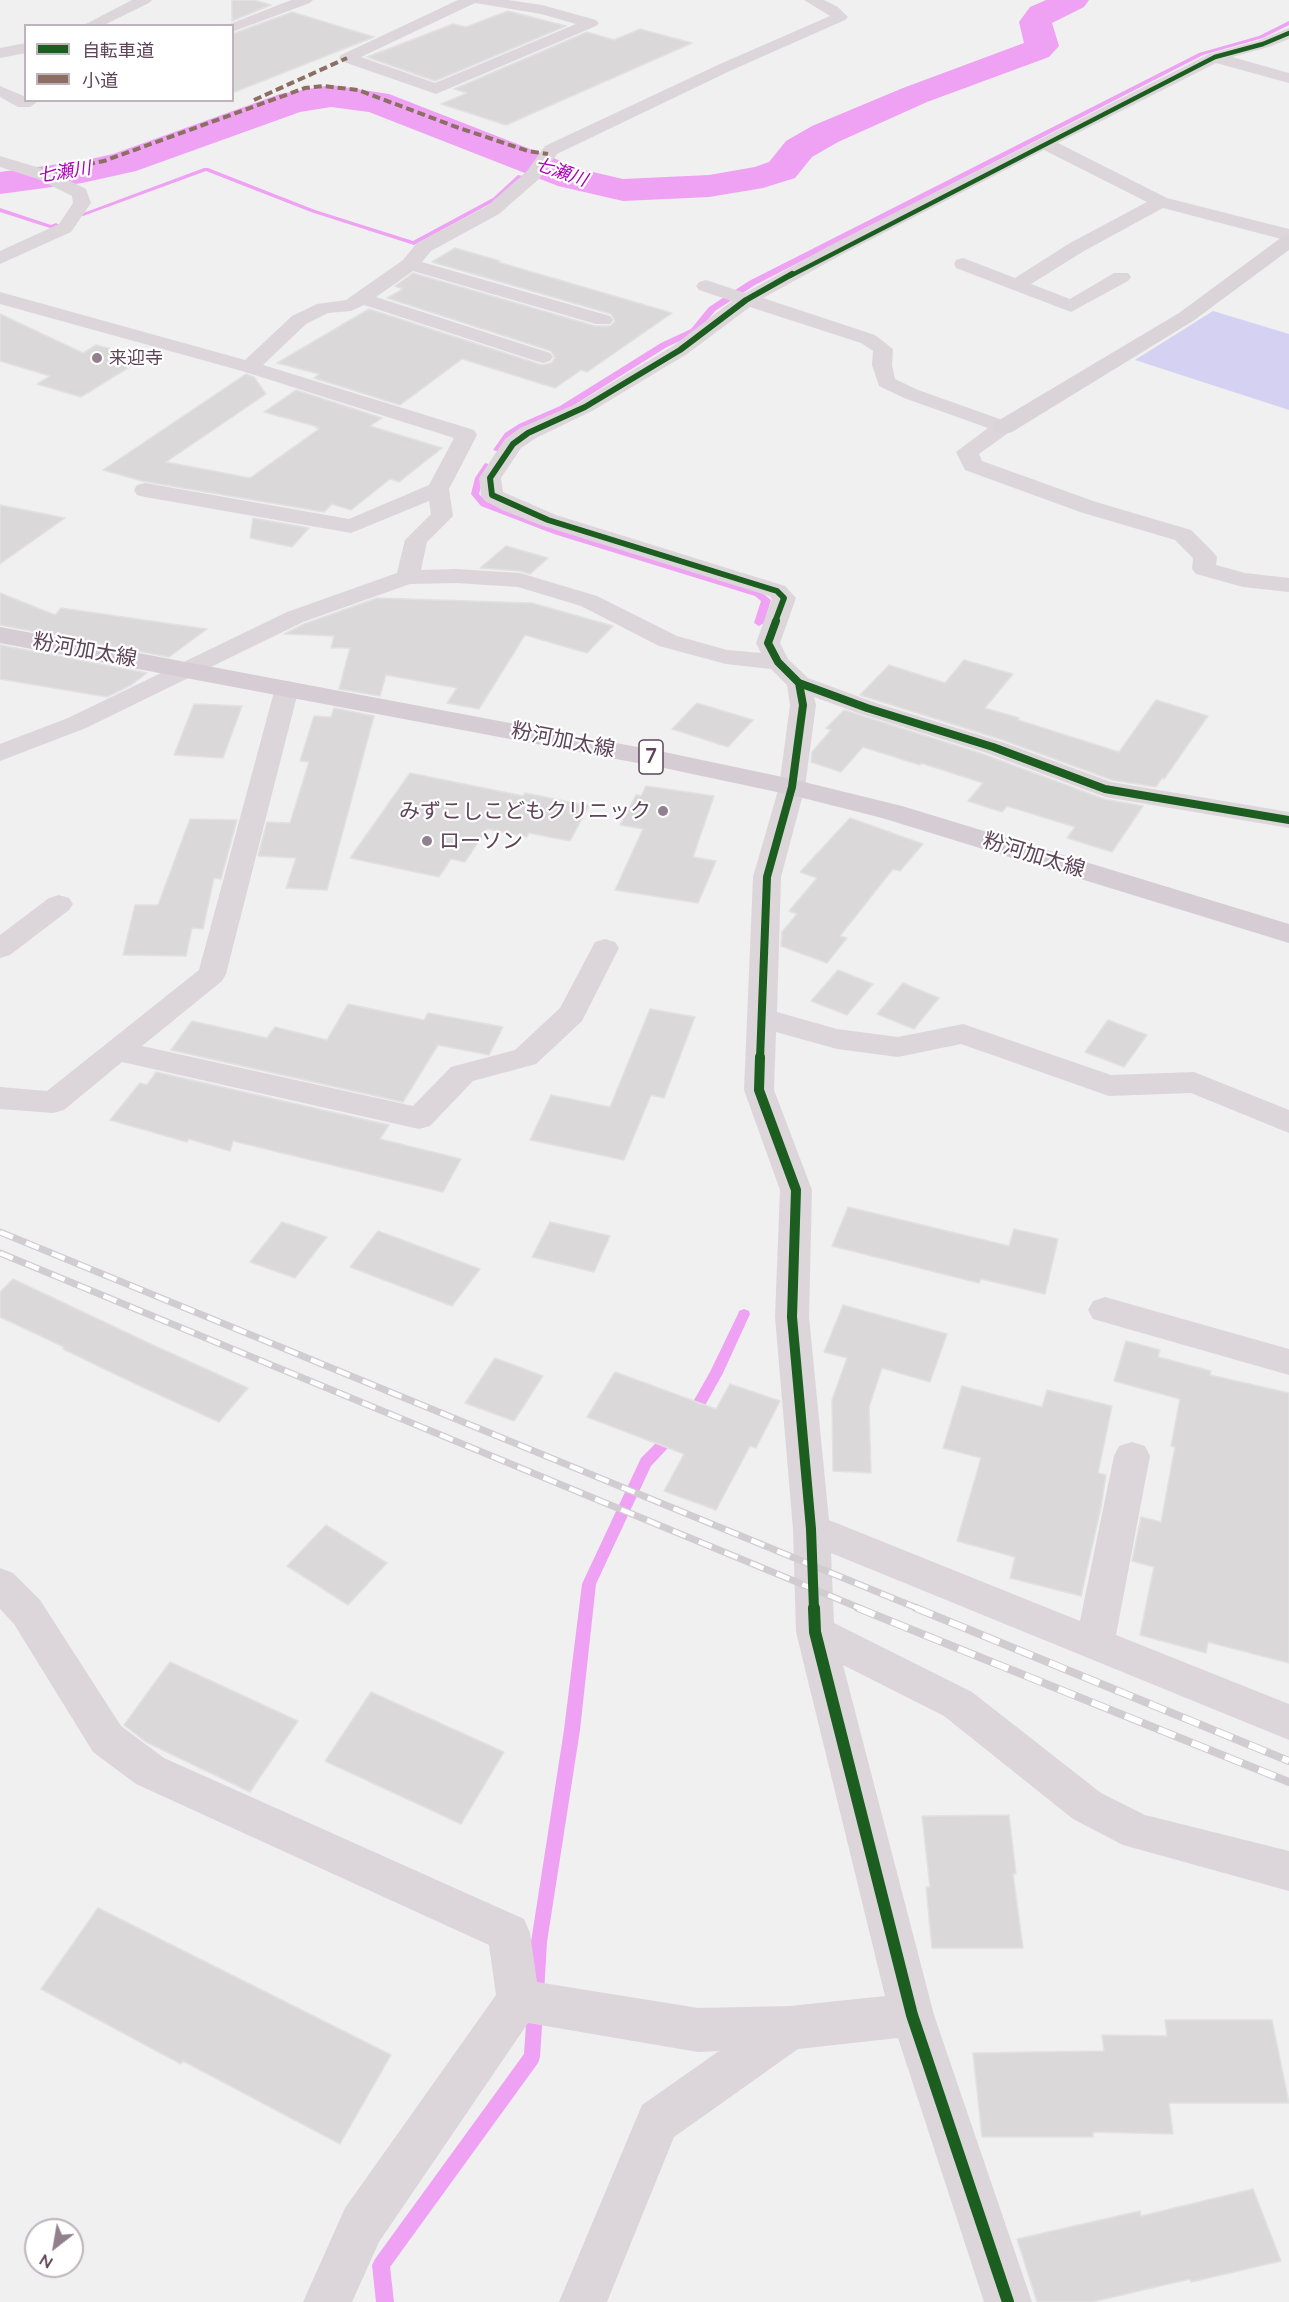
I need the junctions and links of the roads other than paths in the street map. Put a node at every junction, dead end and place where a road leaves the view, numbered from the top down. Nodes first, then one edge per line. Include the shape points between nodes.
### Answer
1 (144, 0) edge
2 (305, 0) edge
3 (470, 0) edge
4 (480, 0) edge
5 (812, 0) edge
6 (93, 24) edge
7 (234, 26) edge
8 (1289, 33) edge
9 (24, 48) edge
10 (0, 53) edge
11 (1215, 57) junction
12 (1289, 78) edge
13 (0, 91) edge
14 (27, 102) edge
15 (1044, 143) junction
16 (0, 160) edge
17 (1161, 202) junction
18 (1289, 235) edge
19 (1289, 241) edge
20 (0, 258) edge
21 (410, 264) junction
22 (963, 264) dead end
23 (1121, 277) dead end
24 (1018, 284) junction
25 (706, 286) dead end
26 (0, 298) edge
27 (361, 298) junction
28 (741, 298) junction
29 (603, 320) dead end
30 (543, 357) dead end
31 (249, 367) junction
32 (1004, 427) junction
33 (438, 489) junction
34 (145, 490) dead end
35 (408, 577) junction
36 (1289, 585) edge
37 (0, 634) edge
38 (778, 662) junction
39 (188, 669) junction
40 (799, 684) junction
41 (287, 688) junction
42 (0, 753) edge
43 (792, 788) junction
44 (1289, 820) edge
45 (59, 904) dead end
46 (1289, 934) edge
47 (605, 948) dead end
48 (0, 949) edge
49 (762, 1018) junction
50 (117, 1051) junction
51 (0, 1098) edge
52 (1289, 1122) edge
53 (1105, 1310) dead end
54 (1289, 1362) edge
55 (1132, 1456) dead end
56 (811, 1529) junction
57 (0, 1584) edge
58 (815, 1632) junction
59 (1095, 1643) junction
60 (1289, 1722) edge
61 (1289, 1871) edge
62 (518, 2000) junction
63 (912, 2015) junction
64 (790, 2028) junction
65 (327, 2302) edge
66 (583, 2302) edge
67 (1008, 2302) edge

1 - 6 street
2 - 7 street
3 - 4 street via 347,58 435,89 591,24 542,10
5 - 21 street via 840,17 551,150 533,175 493,210 424,247
8 - 11 street
9 - 10 street
11 - 12 street
11 - 15 street
13 - 14 street
15 - 17 street
15 - 28 street
16 - 20 street via 80,193 82,203 65,228
17 - 18 street
17 - 24 street
19 - 32 street via 1186,317
21 - 27 street
21 - 29 street
22 - 24 street
23 - 24 street via 1071,306
25 - 28 street
26 - 31 street
27 - 30 street
27 - 31 street via 351,305 324,308 299,320
28 - 32 street via 868,339 882,349 886,382
28 - 38 street via 680,350 585,407 528,433 513,444 490,478 492,495 548,520 777,591 784,598 768,643
31 - 33 street via 466,435
32 - 36 street via 967,452 973,465 1088,507 1183,535 1205,557 1204,569 1242,580
33 - 34 street via 351,526
33 - 35 street via 442,516 416,540
35 - 38 street via 520,580 589,601 668,641 726,657
35 - 39 street via 296,618
37 - 39 main road, 粉河加太線 / 7
38 - 40 street
39 - 41 main road, 粉河加太線 / 7
39 - 42 street via 77,723
40 - 43 street via 803,705
40 - 44 street via 993,747 1105,789
41 - 43 main road, 粉河加太線 / 7
41 - 50 street via 212,974
43 - 46 main road, 粉河加太線 / 7 via 892,812
43 - 49 street via 767,877
45 - 48 street
47 - 50 street via 572,1014 525,1057 462,1074 419,1118
49 - 52 street via 837,1039 898,1047 963,1034 1109,1086 1194,1082
49 - 56 street via 759,1090 796,1190 792,1317
50 - 51 street via 53,1102
53 - 54 street
55 - 59 street
56 - 58 street
56 - 59 street
57 - 62 street via 27,1612 107,1739 150,1771 509,1933
58 - 61 street via 958,1704 1088,1806 1138,1832
58 - 63 street
59 - 60 street
62 - 64 street via 698,2030
62 - 65 street via 362,2225
63 - 64 street
63 - 67 street
64 - 66 street via 658,2121

